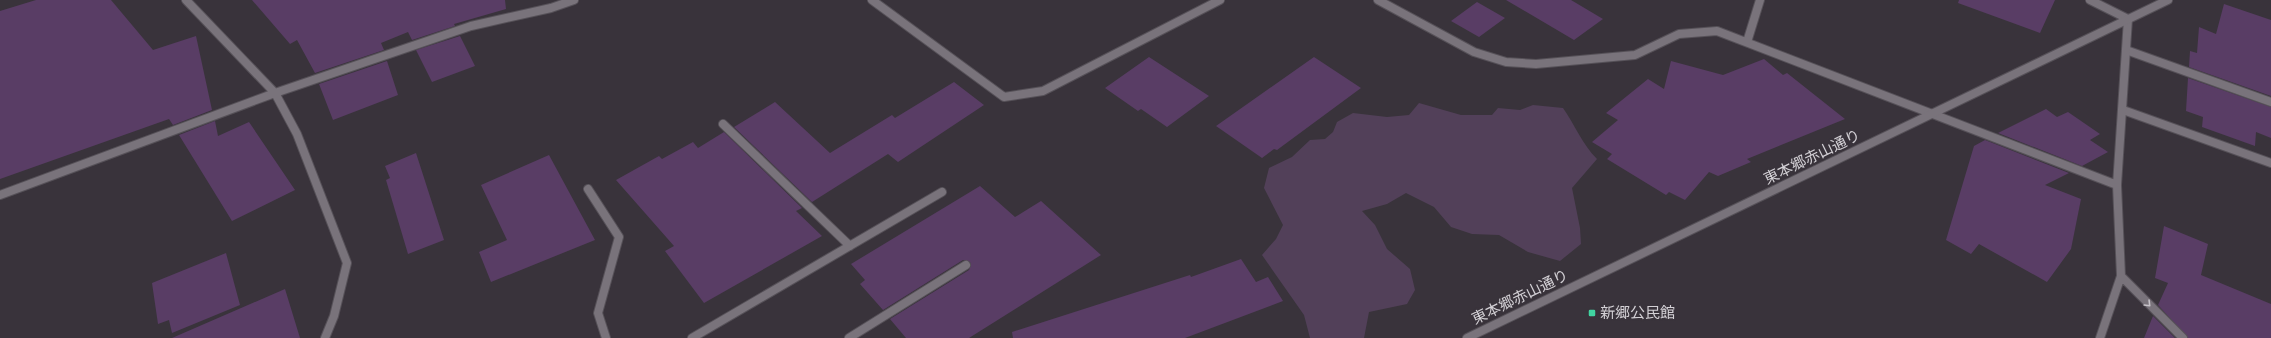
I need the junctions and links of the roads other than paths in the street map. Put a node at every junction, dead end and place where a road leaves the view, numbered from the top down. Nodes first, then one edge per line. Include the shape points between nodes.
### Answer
1 (186, 0) edge
2 (574, 0) edge
3 (872, 0) edge
4 (1220, 0) edge
5 (1378, 0) edge
6 (1760, 0) edge
7 (2090, 0) edge
8 (2164, 1) edge
9 (2128, 19) junction
10 (1747, 42) junction
11 (2126, 50) junction
12 (275, 93) junction
13 (2271, 102) edge
14 (2123, 110) junction
15 (1935, 114) junction
16 (722, 124) dead end
17 (2271, 163) edge
18 (2117, 186) junction
19 (588, 189) dead end
20 (942, 192) dead end
21 (0, 195) edge
22 (850, 246) junction
23 (966, 265) dead end
24 (2121, 276) junction
25 (325, 338) edge
26 (606, 338) edge
27 (692, 338) edge
28 (849, 338) edge
29 (1467, 338) edge
30 (2100, 338) edge
31 (2183, 338) edge

1 - 12 street
2 - 12 street via 551,8 471,26
3 - 4 street via 1004,97 1043,91
5 - 10 street via 1474,52 1506,62 1536,64 1635,55 1679,34 1717,31
6 - 10 street
7 - 9 street
8 - 9 street, 東本郷赤山通り
9 - 11 street
9 - 15 street, 東本郷赤山通り
10 - 15 street
11 - 13 street
11 - 14 street
12 - 21 street
12 - 25 street via 297,134 347,263 334,316
14 - 17 street
14 - 18 street
15 - 18 street
15 - 29 street, 東本郷赤山通り
16 - 22 street
18 - 24 street
19 - 26 street via 619,237 598,313
20 - 22 street
22 - 27 street
23 - 28 street
24 - 30 street
24 -> 31 street

